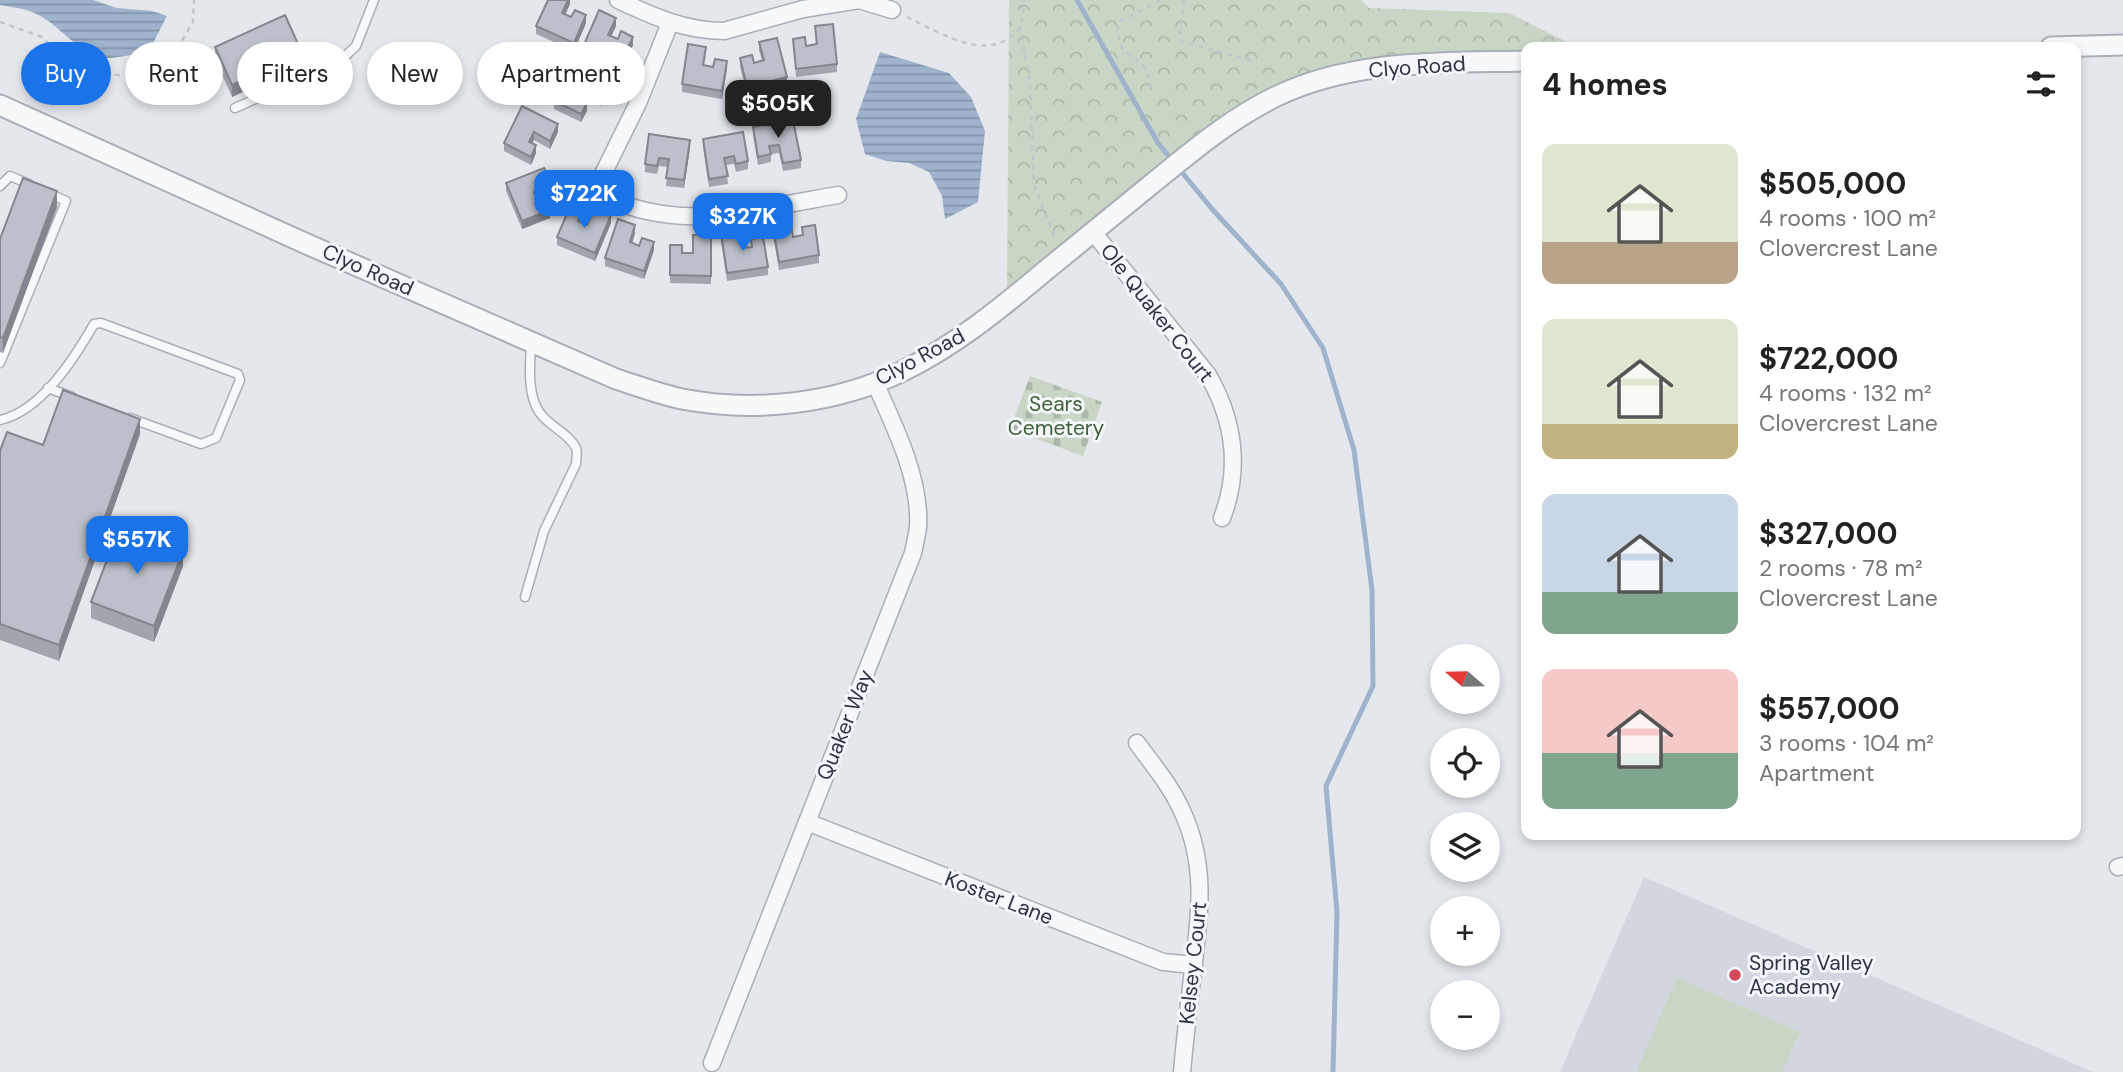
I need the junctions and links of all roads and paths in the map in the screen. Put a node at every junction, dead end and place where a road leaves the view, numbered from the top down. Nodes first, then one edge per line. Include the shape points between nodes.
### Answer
1 (194, 0) edge
2 (374, 0) edge
3 (618, 0) edge
4 (859, 0) edge
5 (1024, 0) edge
6 (1161, 0) edge
7 (1184, 0) edge
8 (892, 10) joint
9 (0, 22) edge
10 (670, 23) junction
11 (1020, 26) junction
12 (2123, 45) edge
13 (2081, 46) edge
14 (1521, 61) edge
15 (1257, 62) dead end
16 (1151, 88) dead end
17 (0, 105) edge
18 (235, 108) dead end
19 (0, 186) edge
20 (33, 186) edge
21 (44, 191) edge
22 (838, 195) dead end
23 (1093, 232) junction
24 (1063, 256) junction
25 (531, 342) junction
26 (0, 363) edge
27 (875, 383) junction
28 (48, 388) junction
29 (86, 402) edge
30 (124, 416) edge
31 (0, 420) edge
32 (1222, 518) dead end
33 (525, 597) dead end
34 (1137, 743) dead end
35 (807, 822) junction
36 (1194, 965) junction
37 (712, 1063) dead end
38 (1182, 1072) edge

1 - 9 path via 193,22 180,44 159,66 126,76 89,72 60,56 42,37
2 - 18 lane via 356,46 339,62
3 - 10 street
4 - 8 street
4 - 10 street via 803,9 724,31
5 - 11 path
6 - 16 path via 1119,22 1117,31 1122,48 1146,67
7 - 15 path via 1182,42
8 - 11 path via 956,40 986,47 1013,36
10 - 22 street via 603,174 611,196 642,210 697,216
11 - 24 path via 1030,84 1034,186
12 - 13 street
14 - 23 street, Clyo Road via 1381,67 1317,80 1278,96 1206,140
17 - 25 street, Clyo Road
19 - 20 lane via 10,176
21 - 26 lane via 66,201
23 - 24 street, Clyo Road
23 - 32 street, Ole Quaker Court via 1219,393 1234,459 1230,497
24 - 27 street, Clyo Road via 974,328
25 - 27 street, Clyo Road via 648,390 720,404 810,400
25 - 33 lane via 536,406 577,452 576,464 544,531
27 - 35 street, Quaker Way via 910,469 918,527 906,573
28 - 29 lane
28 - 30 lane via 94,324 101,323 238,374 240,380 216,438 209,443
28 - 31 lane via 15,417
34 - 36 street, Kelsey Court via 1170,788 1193,837 1200,912
35 - 36 street, Koster Lane via 1163,962
35 - 37 street, Quaker Way
36 - 38 street, Kelsey Court

